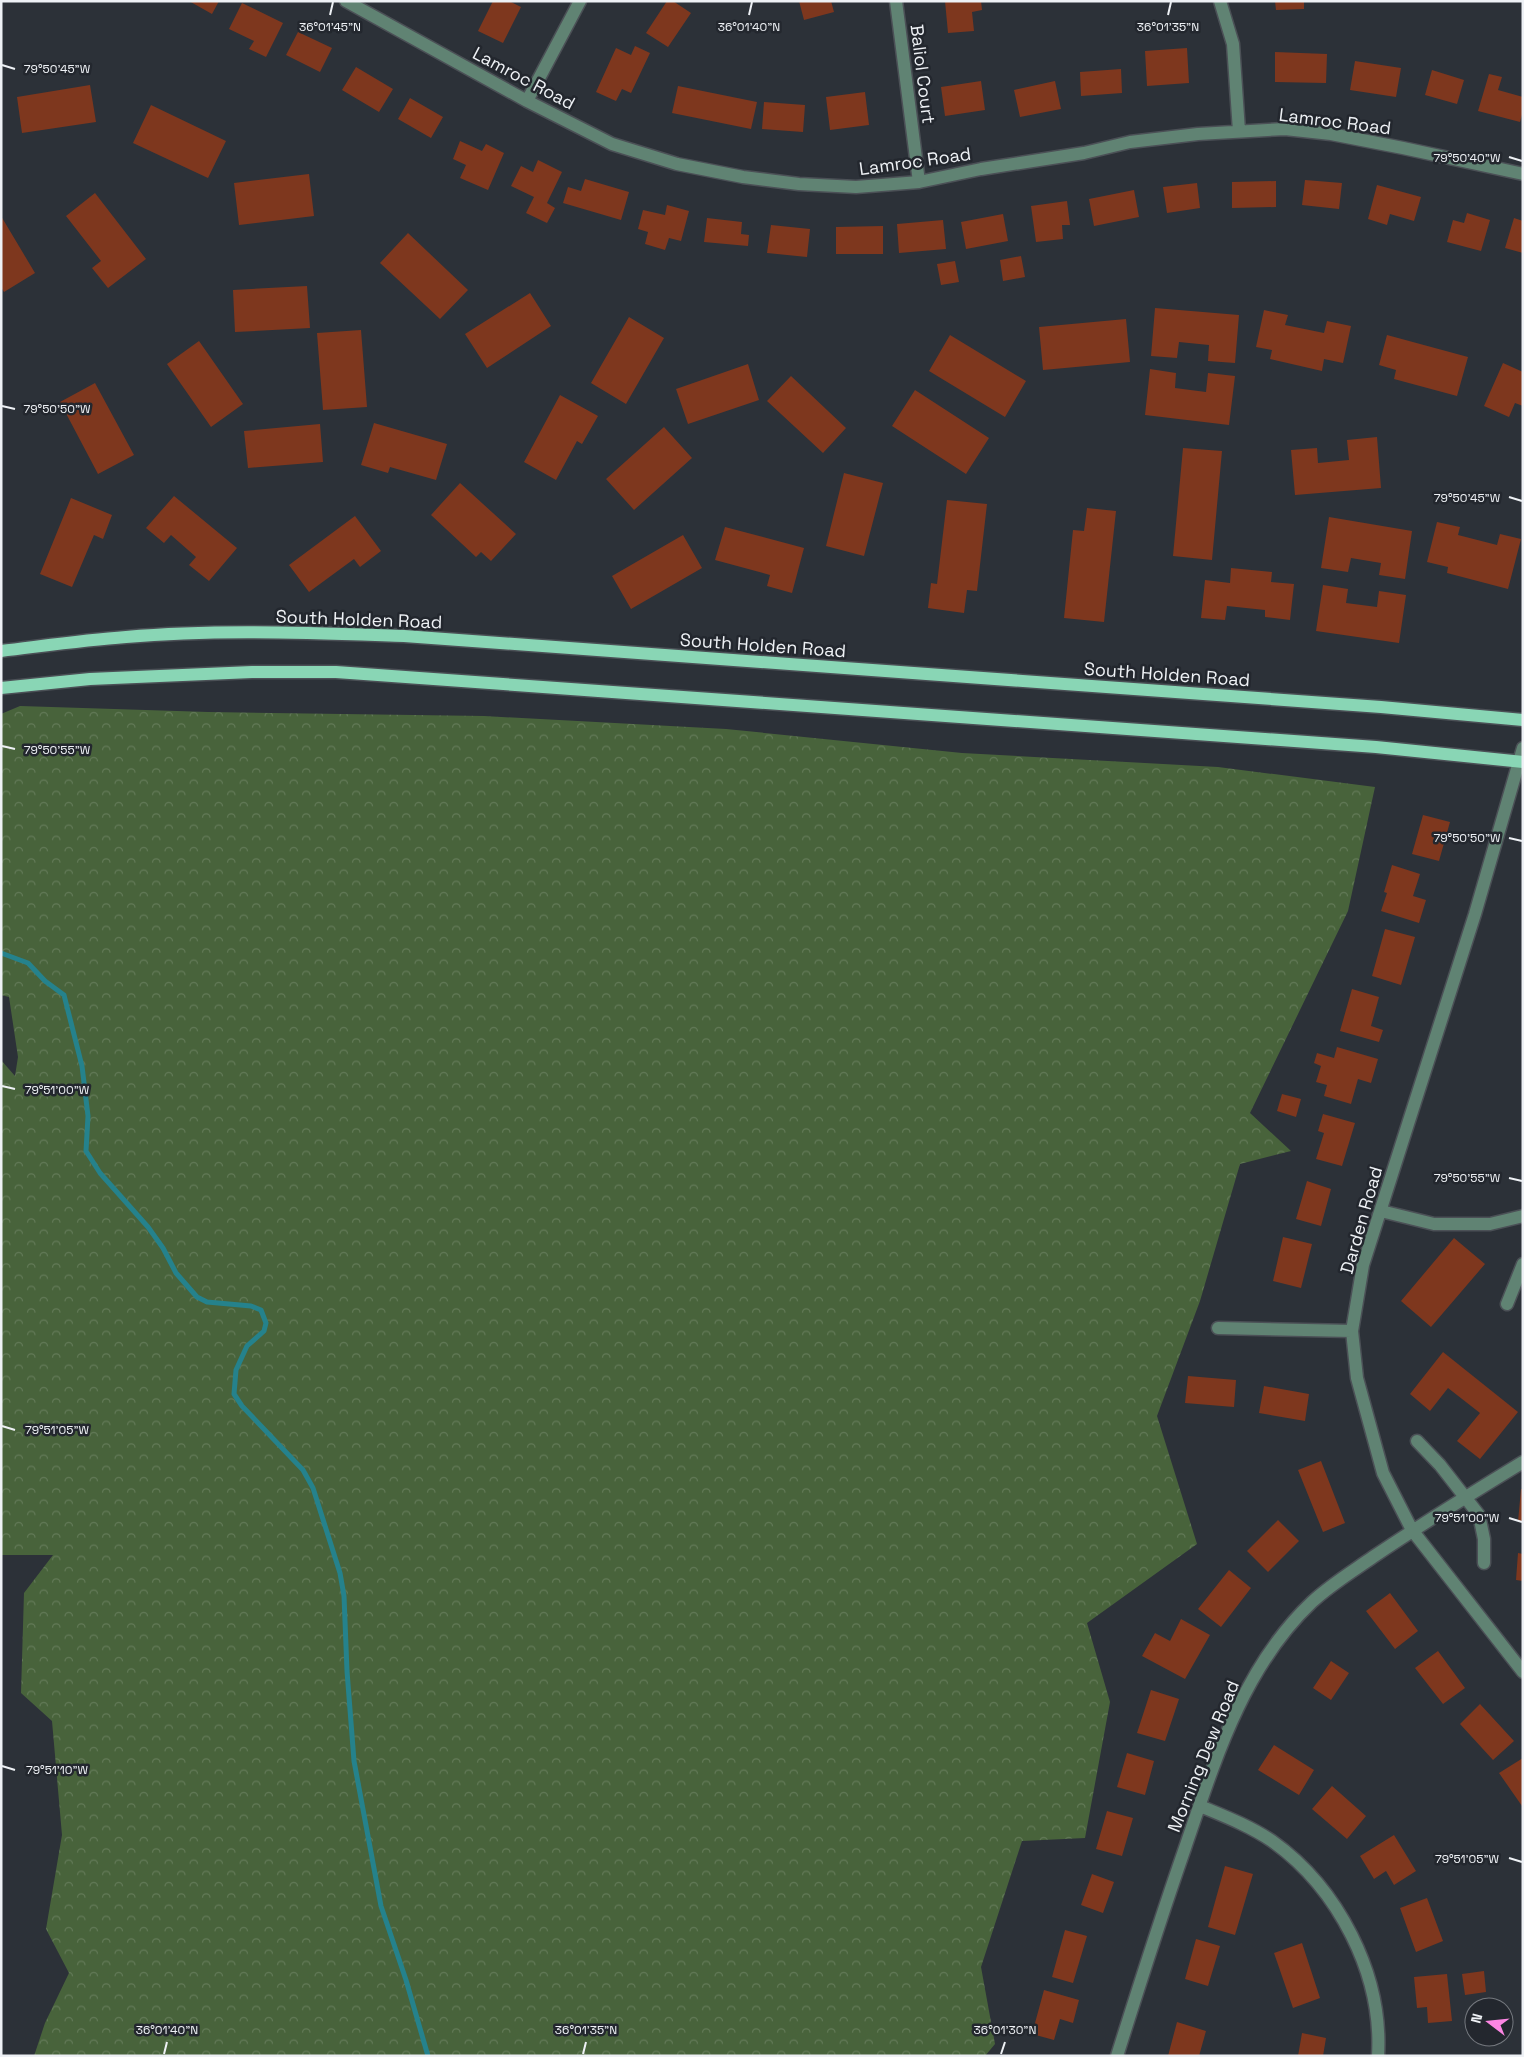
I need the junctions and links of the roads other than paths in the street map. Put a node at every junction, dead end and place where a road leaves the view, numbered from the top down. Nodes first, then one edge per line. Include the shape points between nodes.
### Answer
1 (346, 1) edge
2 (580, 1) edge
3 (896, 1) edge
4 (1220, 1) edge
5 (527, 101) junction
6 (1239, 131) junction
7 (1523, 174) edge
8 (919, 182) junction
9 (1, 651) edge
10 (1, 688) edge
11 (1523, 720) edge
12 (1523, 748) edge
13 (1520, 761) edge
14 (1380, 1211) junction
15 (1523, 1216) edge
16 (1523, 1264) edge
17 (1507, 1304) dead end
18 (1218, 1328) dead end
19 (1352, 1330) junction
20 (1417, 1441) dead end
21 (1523, 1462) edge
22 (1465, 1498) junction
23 (1412, 1530) junction
24 (1484, 1563) dead end
25 (1523, 1672) edge
26 (1200, 1806) junction
27 (1117, 2056) edge
28 (1378, 2056) edge

1 - 5 street, Lamroc Road
2 - 5 street
3 - 8 street, Baliol Court
4 - 6 street via 1233,44
5 - 8 street, Lamroc Road via 612,144 677,164 799,184 856,187
6 - 7 street, Lamroc Road via 1285,129 1331,134
6 - 8 street, Lamroc Road via 1130,142
9 - 11 main road, South Holden Road via 126,637 201,633 404,636
10 - 13 main road via 90,679 336,672 1376,747
12 - 13 street, Darden Road
13 - 14 street, Darden Road
14 - 15 street via 1434,1224 1490,1224
14 - 19 street, Darden Road via 1363,1264
16 - 17 street
18 - 19 street
19 - 23 street, Darden Road via 1357,1378 1382,1473
20 - 22 street
21 - 22 street, Morning Dew Road
22 - 23 street, Morning Dew Road
22 - 24 street via 1479,1515
23 - 25 street, Darden Road
23 - 26 street, Morning Dew Road via 1312,1601 1275,1643 1252,1678
26 - 27 street, Morning Dew Road
26 - 28 street via 1239,1822 1272,1841 1308,1872 1340,1914 1361,1956 1375,2002

